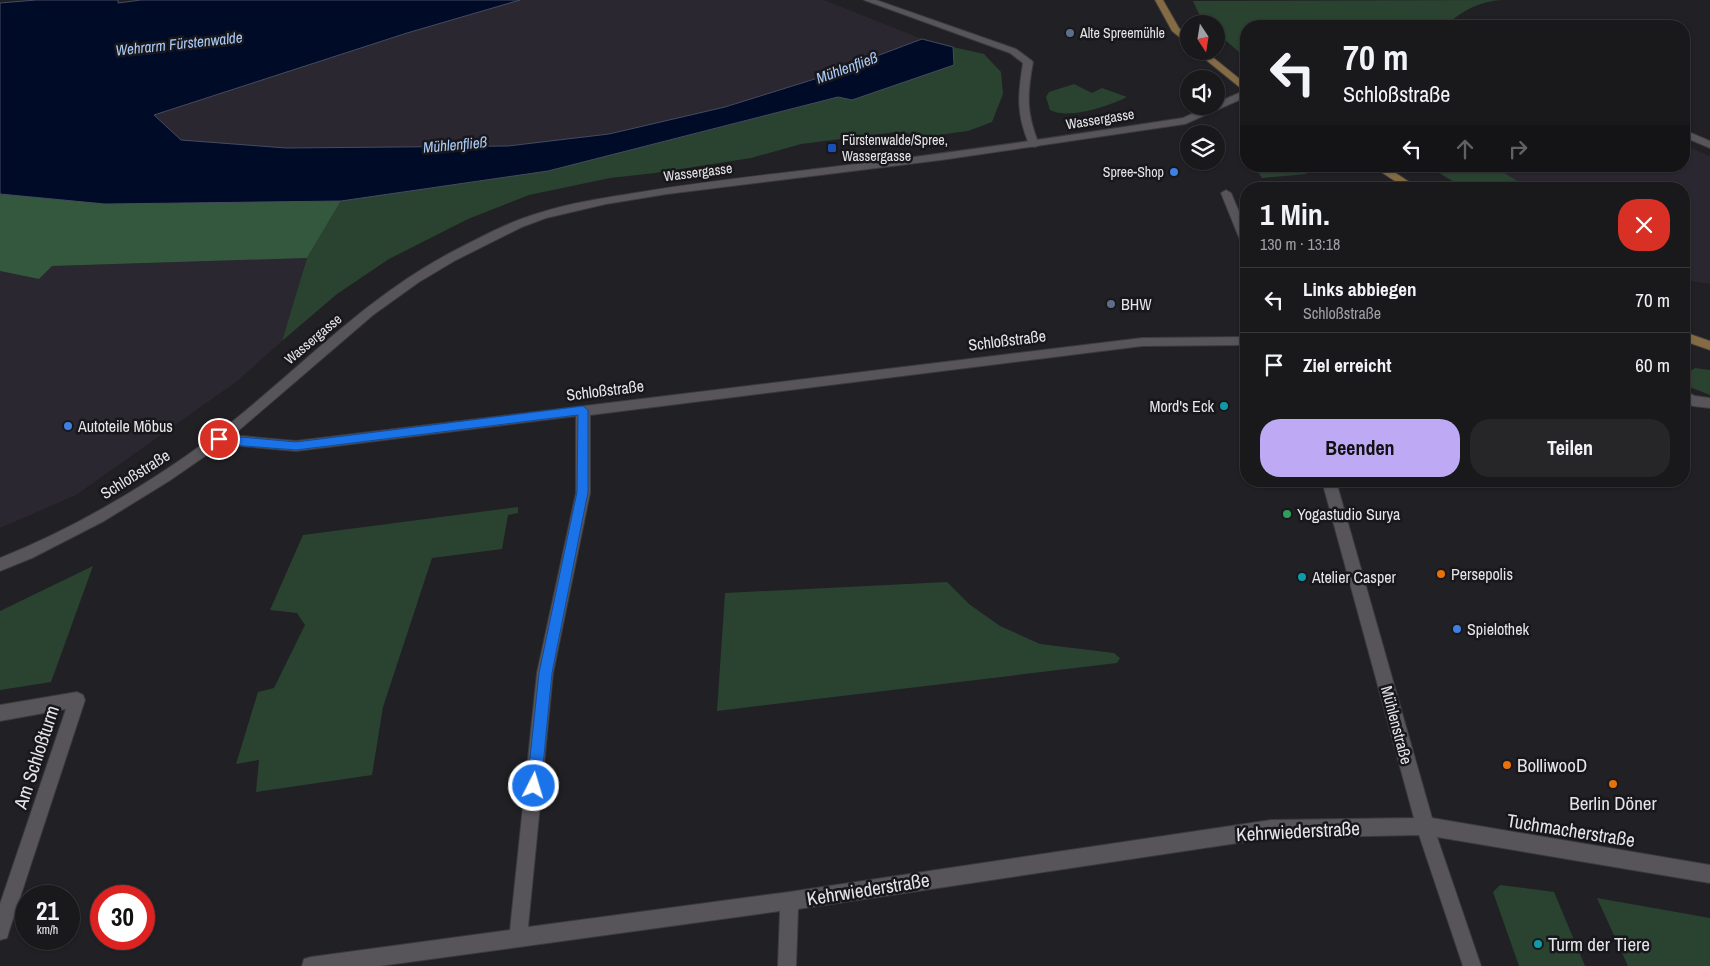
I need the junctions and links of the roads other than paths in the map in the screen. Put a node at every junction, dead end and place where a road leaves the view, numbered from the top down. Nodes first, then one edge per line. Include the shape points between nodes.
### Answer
1 (868, 0) edge
2 (1159, 0) edge
3 (1180, 34) edge
4 (1211, 60) edge
5 (1240, 83) edge
6 (1240, 96) edge
7 (1690, 136) edge
8 (1034, 144) junction
9 (1710, 144) edge
10 (1387, 172) edge
11 (1403, 182) edge
12 (1226, 194) dead end
13 (1240, 226) edge
14 (1690, 338) edge
15 (1240, 342) edge
16 (1710, 346) edge
17 (1690, 400) edge
18 (1710, 403) edge
19 (583, 410) junction
20 (219, 439) junction
21 (1331, 487) edge
22 (0, 565) edge
23 (0, 713) edge
24 (1425, 826) junction
25 (1710, 874) edge
26 (789, 901) junction
27 (0, 931) edge
28 (518, 938) junction
29 (373, 961) edge
30 (311, 966) edge
31 (787, 966) edge
32 (1472, 966) edge

1 - 8 street via 1013,51 1028,62 1022,105
2 - 3 main road
4 - 5 main road
6 - 8 street, Wassergasse via 1185,121
7 - 9 street
8 - 20 street, Wassergasse via 668,191 606,200 544,215 490,238 415,279 369,312
10 - 11 main road
12 - 13 street
14 - 16 main road
15 - 19 street, Schloßstraße via 1142,342
17 - 18 street
19 - 20 street, Schloßstraße via 296,446
19 - 28 street via 583,492 545,673
20 - 22 street, Schloßstraße via 98,517
21 - 24 street, Mühlenstraße
23 - 27 street, Am Schloßturm via 77,700
24 - 25 street, Tuchmacherstraße
24 - 26 street, Kehrwiederstraße via 1271,829
24 - 32 street, Mühlenstraße
26 - 28 street, Kehrwiederstraße
26 - 31 street
28 - 29 street, Kehrwiederstraße
29 - 30 street, Kehrwiederstraße

